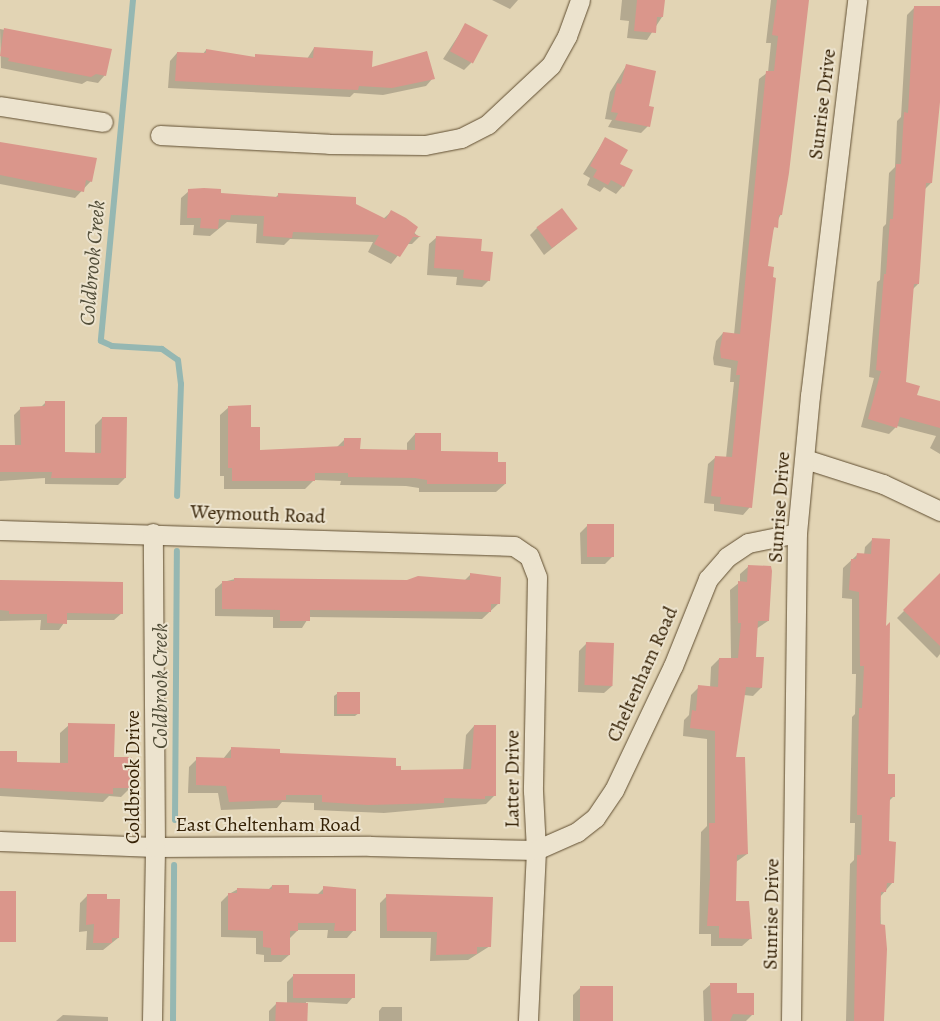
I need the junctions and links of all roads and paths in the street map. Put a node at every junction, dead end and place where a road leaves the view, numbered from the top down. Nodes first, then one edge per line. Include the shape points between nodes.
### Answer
1 (580, 0) edge
2 (857, 0) edge
3 (0, 106) edge
4 (103, 122) dead end
5 (160, 135) dead end
6 (805, 459) junction
7 (940, 512) edge
8 (0, 530) edge
9 (153, 533) junction
10 (797, 533) junction
11 (514, 546) joint
12 (0, 842) edge
13 (155, 847) junction
14 (536, 850) junction
15 (152, 1021) edge
16 (528, 1021) edge
17 (791, 1021) edge

1 - 5 street via 567,36 551,64 488,124 461,138 425,145 328,144
2 - 6 street, Sunrise Drive
3 - 4 street
6 - 7 street via 883,484
6 - 10 street, Sunrise Drive
8 - 9 street, Weymouth Road
9 - 11 street, Weymouth Road
9 - 13 street, Coldbrook Drive
10 - 14 street, Cheltenham Road via 748,543 728,556 708,580 673,666 614,790 596,818 577,832
10 - 17 street, Sunrise Drive
11 - 14 street, Latter Drive via 529,556 537,577 533,791
12 - 13 street, East Cheltenham Road
13 - 14 street, East Cheltenham Road via 370,846
13 - 15 street, Coldbrook Drive
14 - 16 street, Latter Drive

